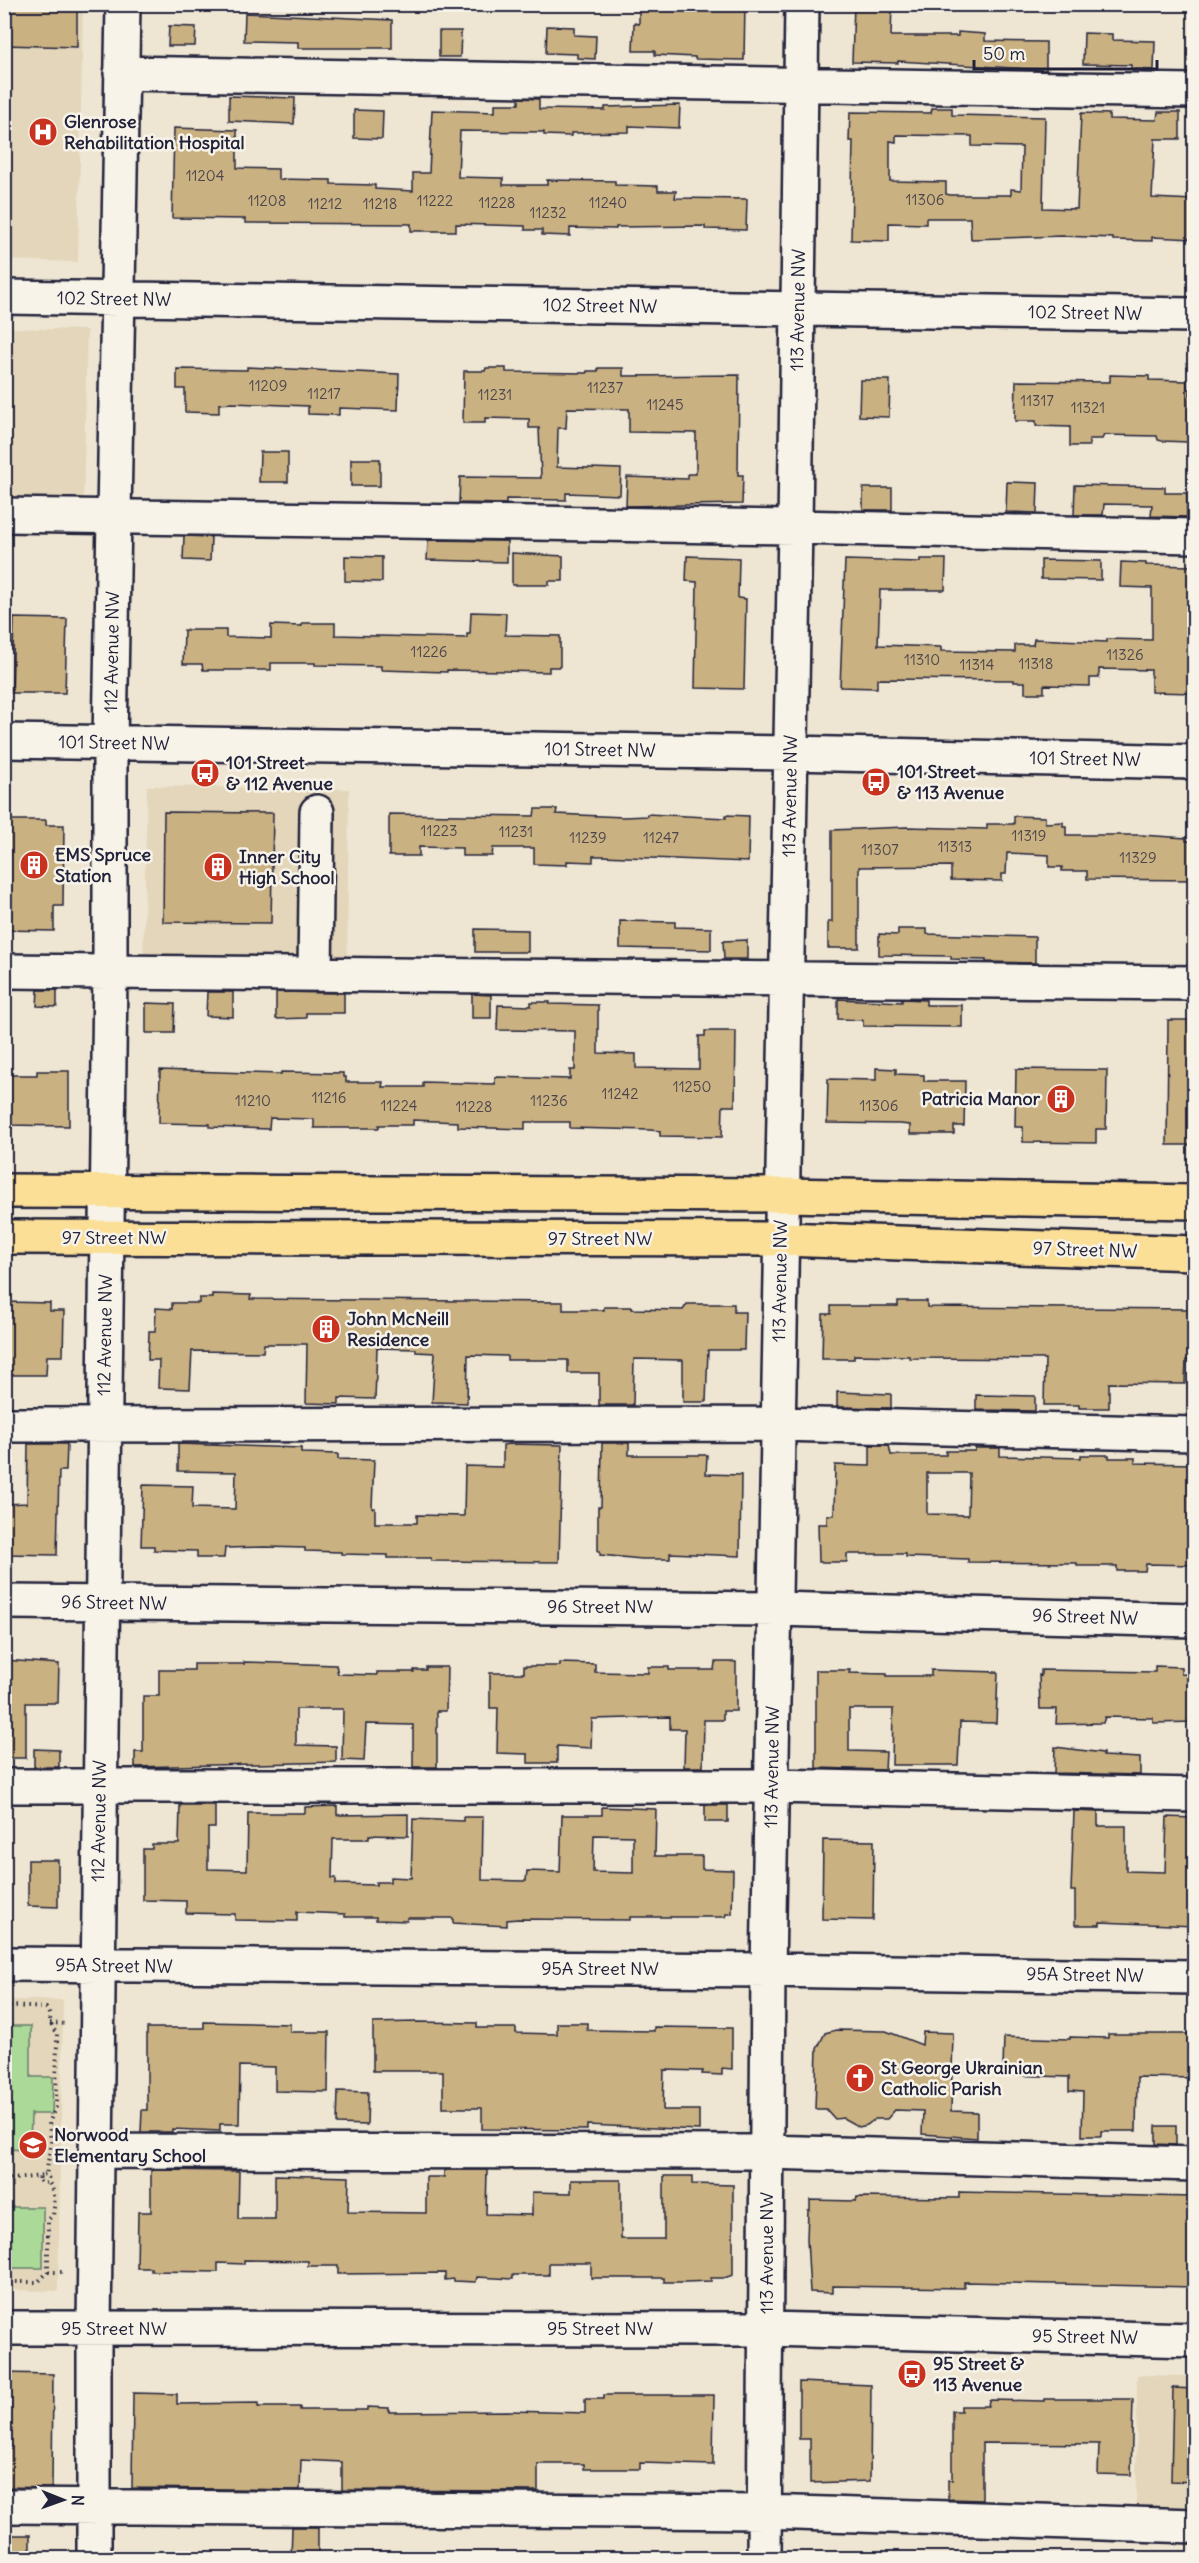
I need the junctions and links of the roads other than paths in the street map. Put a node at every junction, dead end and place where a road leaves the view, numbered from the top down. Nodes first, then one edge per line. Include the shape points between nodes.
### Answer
1 (123, 4) edge
2 (802, 4) edge
3 (120, 73) junction
4 (801, 84) junction
5 (1194, 91) edge
6 (4, 297) edge
7 (117, 299) junction
8 (799, 309) junction
9 (1194, 315) edge
10 (4, 515) edge
11 (114, 516) junction
12 (795, 527) junction
13 (1194, 536) edge
14 (4, 741) edge
15 (110, 742) junction
16 (790, 753) junction
17 (1194, 762) edge
18 (317, 812) dead end
19 (4, 971) edge
20 (110, 972) junction
21 (315, 974) junction
22 (786, 980) junction
23 (1194, 983) edge
24 (4, 1191) edge
25 (107, 1193) junction
26 (782, 1195) junction
27 (1194, 1202) edge
28 (4, 1237) edge
29 (106, 1238) junction
30 (781, 1239) junction
31 (1194, 1253) edge
32 (778, 1424) junction
33 (4, 1425) edge
34 (104, 1426) junction
35 (1194, 1434) edge
36 (4, 1602) edge
37 (102, 1603) junction
38 (775, 1609) junction
39 (1194, 1620) edge
40 (4, 1786) edge
41 (772, 1786) junction
42 (100, 1787) junction
43 (1194, 1795) edge
44 (4, 1964) edge
45 (98, 1965) junction
46 (768, 1970) junction
47 (1194, 1977) edge
48 (96, 2151) junction
49 (767, 2152) junction
50 (1194, 2164) edge
51 (4, 2328) edge
52 (767, 2329) junction
53 (94, 2330) junction
54 (1194, 2340) edge
55 (4, 2506) edge
56 (95, 2507) junction
57 (765, 2512) junction
58 (1194, 2526) edge
59 (94, 2559) edge
60 (764, 2559) edge

1 - 3 street, 112 Avenue NW
2 - 4 street, 113 Avenue NW
3 - 4 street
3 - 7 street, 112 Avenue NW
4 - 5 street
4 - 8 street, 113 Avenue NW
6 - 7 street, 102 Street NW
7 - 8 street, 102 Street NW
7 - 11 street, 112 Avenue NW
8 - 9 street, 102 Street NW
8 - 12 street, 113 Avenue NW
10 - 11 street
11 - 12 street
11 - 15 street, 112 Avenue NW
12 - 13 street
12 - 16 street, 113 Avenue NW
14 - 15 street, 101 Street NW
15 - 16 street, 101 Street NW
15 - 20 street, 112 Avenue NW
16 - 17 street, 101 Street NW
16 - 22 street, 113 Avenue NW
18 - 21 street
19 - 20 street
20 - 21 street
20 - 25 street, 112 Avenue NW
21 - 22 street
22 - 23 street
22 - 26 street, 113 Avenue NW
24 - 25 main road
25 - 26 main road
25 - 29 street, 112 Avenue NW
26 - 27 main road
26 - 30 street, 113 Avenue NW
28 - 29 main road, 97 Street NW
29 - 30 main road, 97 Street NW
29 - 34 street, 112 Avenue NW
30 - 31 main road, 97 Street NW
30 - 32 street, 113 Avenue NW
32 - 34 street
32 - 35 street
32 - 38 street, 113 Avenue NW
33 - 34 street
34 - 37 street, 112 Avenue NW
36 - 37 street, 96 Street NW
37 - 38 street, 96 Street NW
37 - 42 street, 112 Avenue NW
38 - 39 street, 96 Street NW
38 - 41 street, 113 Avenue NW
40 - 42 street
41 - 42 street
41 - 43 street
41 - 46 street, 113 Avenue NW
42 - 45 street, 112 Avenue NW
44 - 45 street, 95A Street NW
45 - 46 street, 95A Street NW
45 - 48 street, 112 Avenue NW
46 - 47 street, 95A Street NW
46 - 49 street, 113 Avenue NW
48 - 49 street
48 - 53 street, 112 Avenue NW
49 - 50 street
49 - 52 street, 113 Avenue NW
51 - 53 street, 95 Street NW
52 - 53 street, 95 Street NW
52 - 54 street, 95 Street NW
52 - 57 street, 113 Avenue NW
53 - 56 street, 112 Avenue NW
55 - 56 street
56 - 57 street
56 - 59 street, 112 Avenue NW
57 - 58 street
57 - 60 street, 113 Avenue NW

